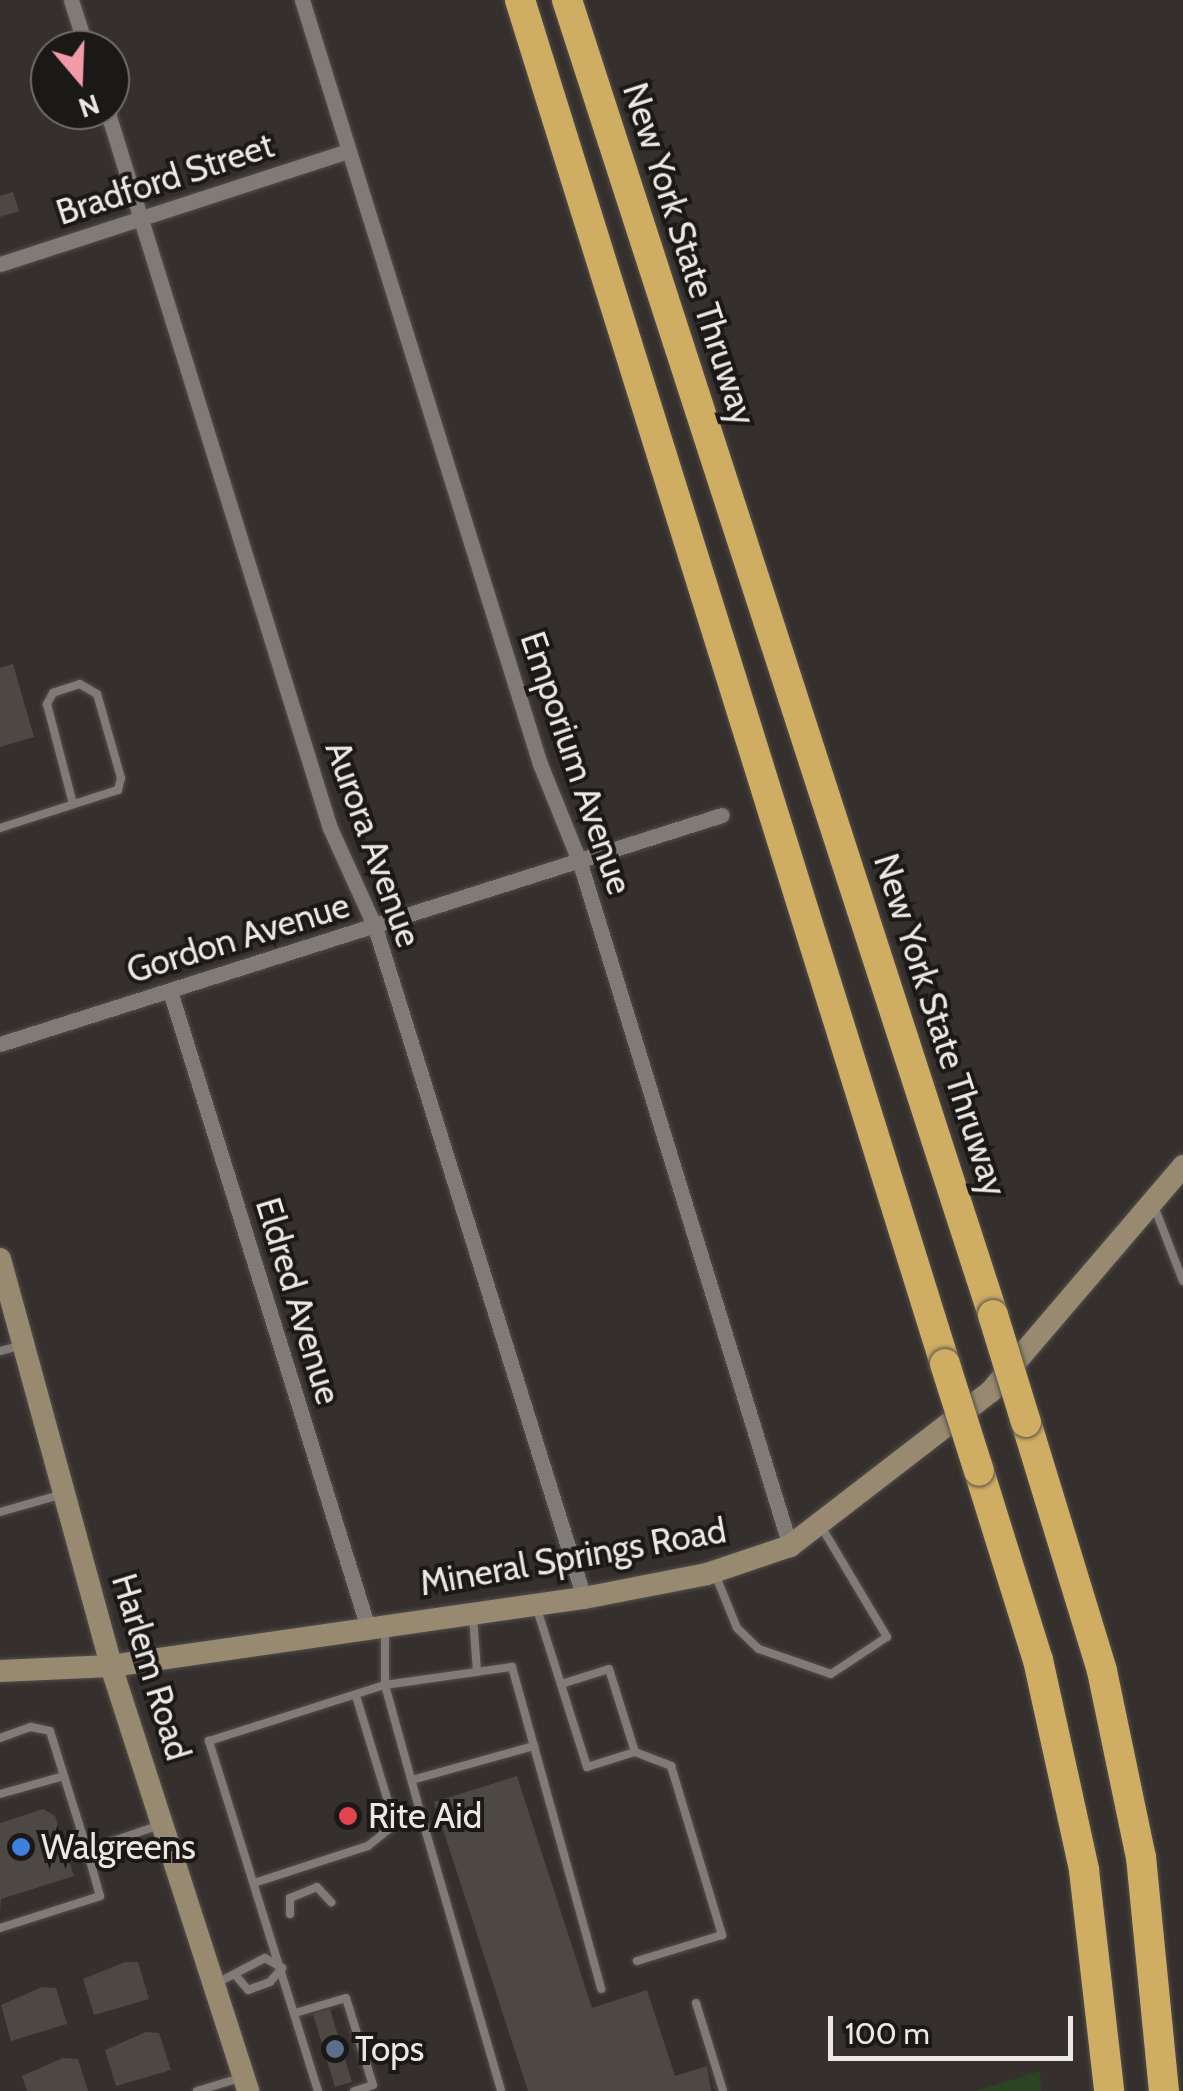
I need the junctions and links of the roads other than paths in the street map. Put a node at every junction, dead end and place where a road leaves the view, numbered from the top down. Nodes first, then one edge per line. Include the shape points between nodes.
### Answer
1 (71, 0) edge
2 (302, 0) edge
3 (520, 0) edge
4 (567, 0) edge
5 (81, 30) edge
6 (112, 130) edge
7 (348, 152) junction
8 (140, 219) junction
9 (0, 264) edge
10 (73, 804) junction
11 (722, 815) dead end
12 (0, 828) edge
13 (580, 863) junction
14 (374, 927) junction
15 (170, 991) junction
16 (0, 1044) edge
17 (1183, 1166) edge
18 (1152, 1202) junction
19 (0, 1259) edge
20 (1183, 1281) edge
21 (24, 1344) junction
22 (0, 1352) edge
23 (64, 1494) junction
24 (0, 1512) edge
25 (820, 1524) junction
26 (790, 1546) junction
27 (714, 1572) junction
28 (584, 1598) junction
29 (536, 1605) junction
30 (473, 1614) junction
31 (377, 1627) junction
32 (111, 1666) junction
33 (0, 1671) edge
34 (477, 1672) junction
35 (561, 1684) junction
36 (385, 1686) junction
37 (356, 1696) junction
38 (0, 1738) edge
39 (534, 1746) junction
40 (635, 1752) junction
41 (64, 1776) junction
42 (412, 1780) junction
43 (0, 1794) edge
44 (421, 1815) junction
45 (163, 1824) junction
46 (396, 1824) junction
47 (87, 1850) junction
48 (254, 1883) junction
49 (331, 1902) dead end
50 (290, 1914) dead end
51 (0, 1928) edge
52 (637, 1961) dead end
53 (282, 1968) junction
54 (226, 1980) junction
55 (601, 1989) dead end
56 (696, 2003) dead end
57 (295, 2014) junction
58 (246, 2084) edge
59 (1164, 2088) edge
60 (197, 2091) edge
61 (318, 2091) edge
62 (354, 2091) edge
63 (502, 2091) edge
64 (723, 2091) edge
65 (1109, 2091) edge

1 - 5 street
2 - 7 street, Emporium Avenue
3 - 65 highway, bridge via 1038,1660 1084,1870
4 - 59 highway, New York State Thruway, bridge via 1102,1670 1141,1858
6 - 8 street, Aurora Avenue
7 - 8 street, Bradford Street
7 - 13 street, Emporium Avenue via 540,764
8 - 9 street, Bradford Street
8 - 14 street, Aurora Avenue via 330,828
10 - 10 lane via 118,790 121,778 97,694 80,684 53,693 48,704
10 - 12 lane
11 - 13 street, Gordon Avenue
13 - 14 street, Gordon Avenue
13 - 26 street, Emporium Avenue
14 - 15 street, Gordon Avenue
14 - 28 street, Aurora Avenue
15 - 16 street, Gordon Avenue
15 - 31 street, Eldred Avenue
17 - 18 street, Mineral Springs Road
18 - 20 lane
18 - 25 street, Mineral Springs Road via 991,1391
19 - 21 street, Harlem Road
21 - 22 lane
21 - 23 street, Harlem Road
23 - 24 lane
23 - 32 street, Harlem Road
25 - 26 street, Mineral Springs Road
25 - 27 lane via 887,1637 831,1674 805,1670 747,1638
26 - 27 street, Mineral Springs Road
27 - 28 street, Mineral Springs Road
28 - 29 street, Mineral Springs Road
29 - 30 street, Mineral Springs Road
29 - 35 lane
30 - 31 street, Mineral Springs Road
30 - 34 lane
31 - 32 street, Mineral Springs Road
31 - 36 lane
32 - 33 street, Mineral Springs Road
32 - 45 street, Harlem Road
34 - 36 lane
34 - 39 lane via 512,1667
35 - 40 lane via 588,1767
35 - 40 lane via 609,1669
36 - 37 lane
36 - 42 lane
37 - 46 lane
37 - 48 lane via 209,1741
38 - 41 lane via 32,1727 50,1732
39 - 42 lane
39 - 55 lane
40 - 52 lane via 671,1766 722,1936
41 - 43 lane
41 - 47 lane
42 - 44 lane
44 - 46 lane
44 - 63 lane
45 - 47 lane
45 - 54 street, Harlem Road
46 - 48 lane via 368,1846
47 - 51 lane via 100,1896
48 - 53 lane
49 - 50 lane via 317,1886 294,1894
53 - 54 lane via 270,1982 248,1990
53 - 54 lane via 265,1958 238,1966
53 - 57 lane
54 - 58 street, Harlem Road
56 - 64 lane
57 - 61 lane
57 - 62 lane via 346,1998 373,2086
58 - 60 lane

